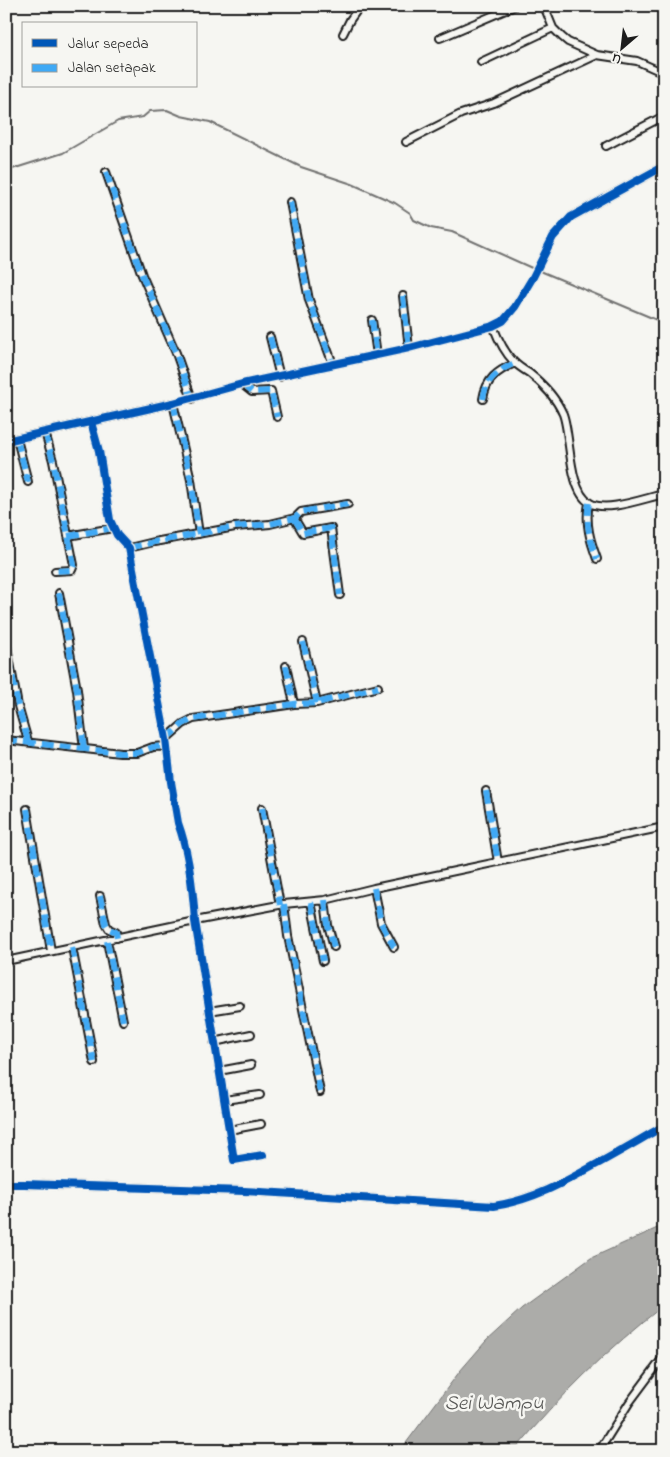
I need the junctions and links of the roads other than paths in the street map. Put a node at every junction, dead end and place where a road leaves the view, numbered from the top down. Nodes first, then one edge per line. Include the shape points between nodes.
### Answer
1 (360, 6) edge
2 (515, 6) edge
3 (544, 6) edge
4 (553, 28) junction
5 (343, 34) dead end
6 (440, 38) dead end
7 (597, 55) junction
8 (481, 62) dead end
9 (664, 72) edge
10 (664, 116) edge
11 (406, 142) dead end
12 (606, 146) dead end
13 (664, 166) edge
14 (106, 172) dead end
15 (290, 202) dead end
16 (403, 296) dead end
17 (372, 320) dead end
18 (493, 326) junction
19 (270, 336) dead end
20 (409, 348) junction
21 (377, 355) junction
22 (515, 363) junction
23 (333, 364) junction
24 (280, 377) junction
25 (242, 384) junction
26 (192, 399) junction
27 (484, 399) dead end
28 (174, 404) junction
29 (278, 418) dead end
30 (91, 422) junction
31 (45, 432) junction
32 (17, 438) junction
33 (6, 441) edge
34 (28, 482) dead end
35 (664, 494) edge
36 (588, 503) junction
37 (348, 504) dead end
38 (294, 518) junction
39 (112, 528) junction
40 (199, 534) junction
41 (68, 536) junction
42 (129, 548) junction
43 (597, 559) dead end
44 (55, 571) dead end
45 (58, 593) dead end
46 (340, 595) dead end
47 (6, 641) edge
48 (303, 642) dead end
49 (286, 666) dead end
50 (378, 687) dead end
51 (317, 703) junction
52 (294, 704) junction
53 (6, 740) edge
54 (28, 741) junction
55 (166, 742) junction
56 (84, 748) junction
57 (486, 791) dead end
58 (262, 808) dead end
59 (27, 809) dead end
60 (664, 827) edge
61 (498, 862) junction
62 (374, 888) junction
63 (100, 896) dead end
64 (325, 900) junction
65 (311, 902) junction
66 (282, 904) junction
67 (195, 921) junction
68 (117, 938) junction
69 (107, 941) junction
70 (72, 947) junction
71 (334, 947) dead end
72 (394, 947) dead end
73 (51, 951) junction
74 (6, 961) edge
75 (323, 961) dead end
76 (240, 1006) dead end
77 (209, 1012) junction
78 (123, 1021) dead end
79 (251, 1034) dead end
80 (214, 1042) junction
81 (94, 1062) dead end
82 (251, 1065) dead end
83 (219, 1071) junction
84 (320, 1092) dead end
85 (260, 1095) dead end
86 (224, 1100) junction
87 (261, 1124) dead end
88 (664, 1126) edge
89 (229, 1130) junction
90 (263, 1155) dead end
91 (6, 1184) edge
92 (664, 1356) edge
93 (598, 1451) edge

1 - 5 street
2 - 6 street
3 - 4 street
4 - 7 street via 562,38
4 - 8 street
7 - 9 street via 637,61
7 - 11 street via 461,114
10 - 12 street
13 - 18 street via 571,217 553,237 515,306
14 - 26 street via 142,275
15 - 23 street via 309,300
16 - 20 street
17 - 21 street
18 - 20 street
18 - 22 street
19 - 24 street
20 - 21 street
21 - 23 street
22 - 27 street via 490,379
22 - 36 street via 543,386 558,405 566,424 576,480
23 - 24 street
24 - 25 street
25 - 26 street
25 - 29 street via 252,392 271,391
26 - 28 street
28 - 30 street
28 - 40 street
30 - 31 street
30 - 39 street
31 - 32 street
31 - 41 street
32 - 33 street
32 - 34 street
35 - 36 street via 609,507
36 - 43 street via 588,528
37 - 38 street via 301,512
38 - 40 street
38 - 46 street via 303,533 330,528
39 - 41 street
39 - 42 street
40 - 42 street
41 - 44 street via 73,568
42 - 55 street
45 - 56 street via 77,690
47 - 54 street
48 - 51 street
49 - 52 street
50 - 51 street
51 - 52 street
52 - 55 street via 193,720 183,724
53 - 54 street
54 - 56 street
55 - 56 street via 132,753
55 - 67 street via 194,899
57 - 61 street
58 - 66 street
59 - 73 street
60 - 61 street
61 - 62 street
62 - 64 street
62 - 72 street via 382,923
63 - 68 street via 106,924 109,930 116,932
64 - 65 street
64 - 71 street
65 - 66 street
65 - 75 street
66 - 67 street
66 - 84 street
67 - 68 street
67 - 77 street
68 - 69 street
69 - 70 street
69 - 78 street
70 - 73 street
70 - 81 street
73 - 74 street
76 - 77 street
77 - 80 street
79 - 80 street
80 - 83 street
82 - 83 street
83 - 86 street
85 - 86 street
86 - 89 street
87 - 89 street
88 - 91 street via 556,1188 535,1197 494,1206 244,1191
89 - 90 street via 234,1160
92 - 93 street

